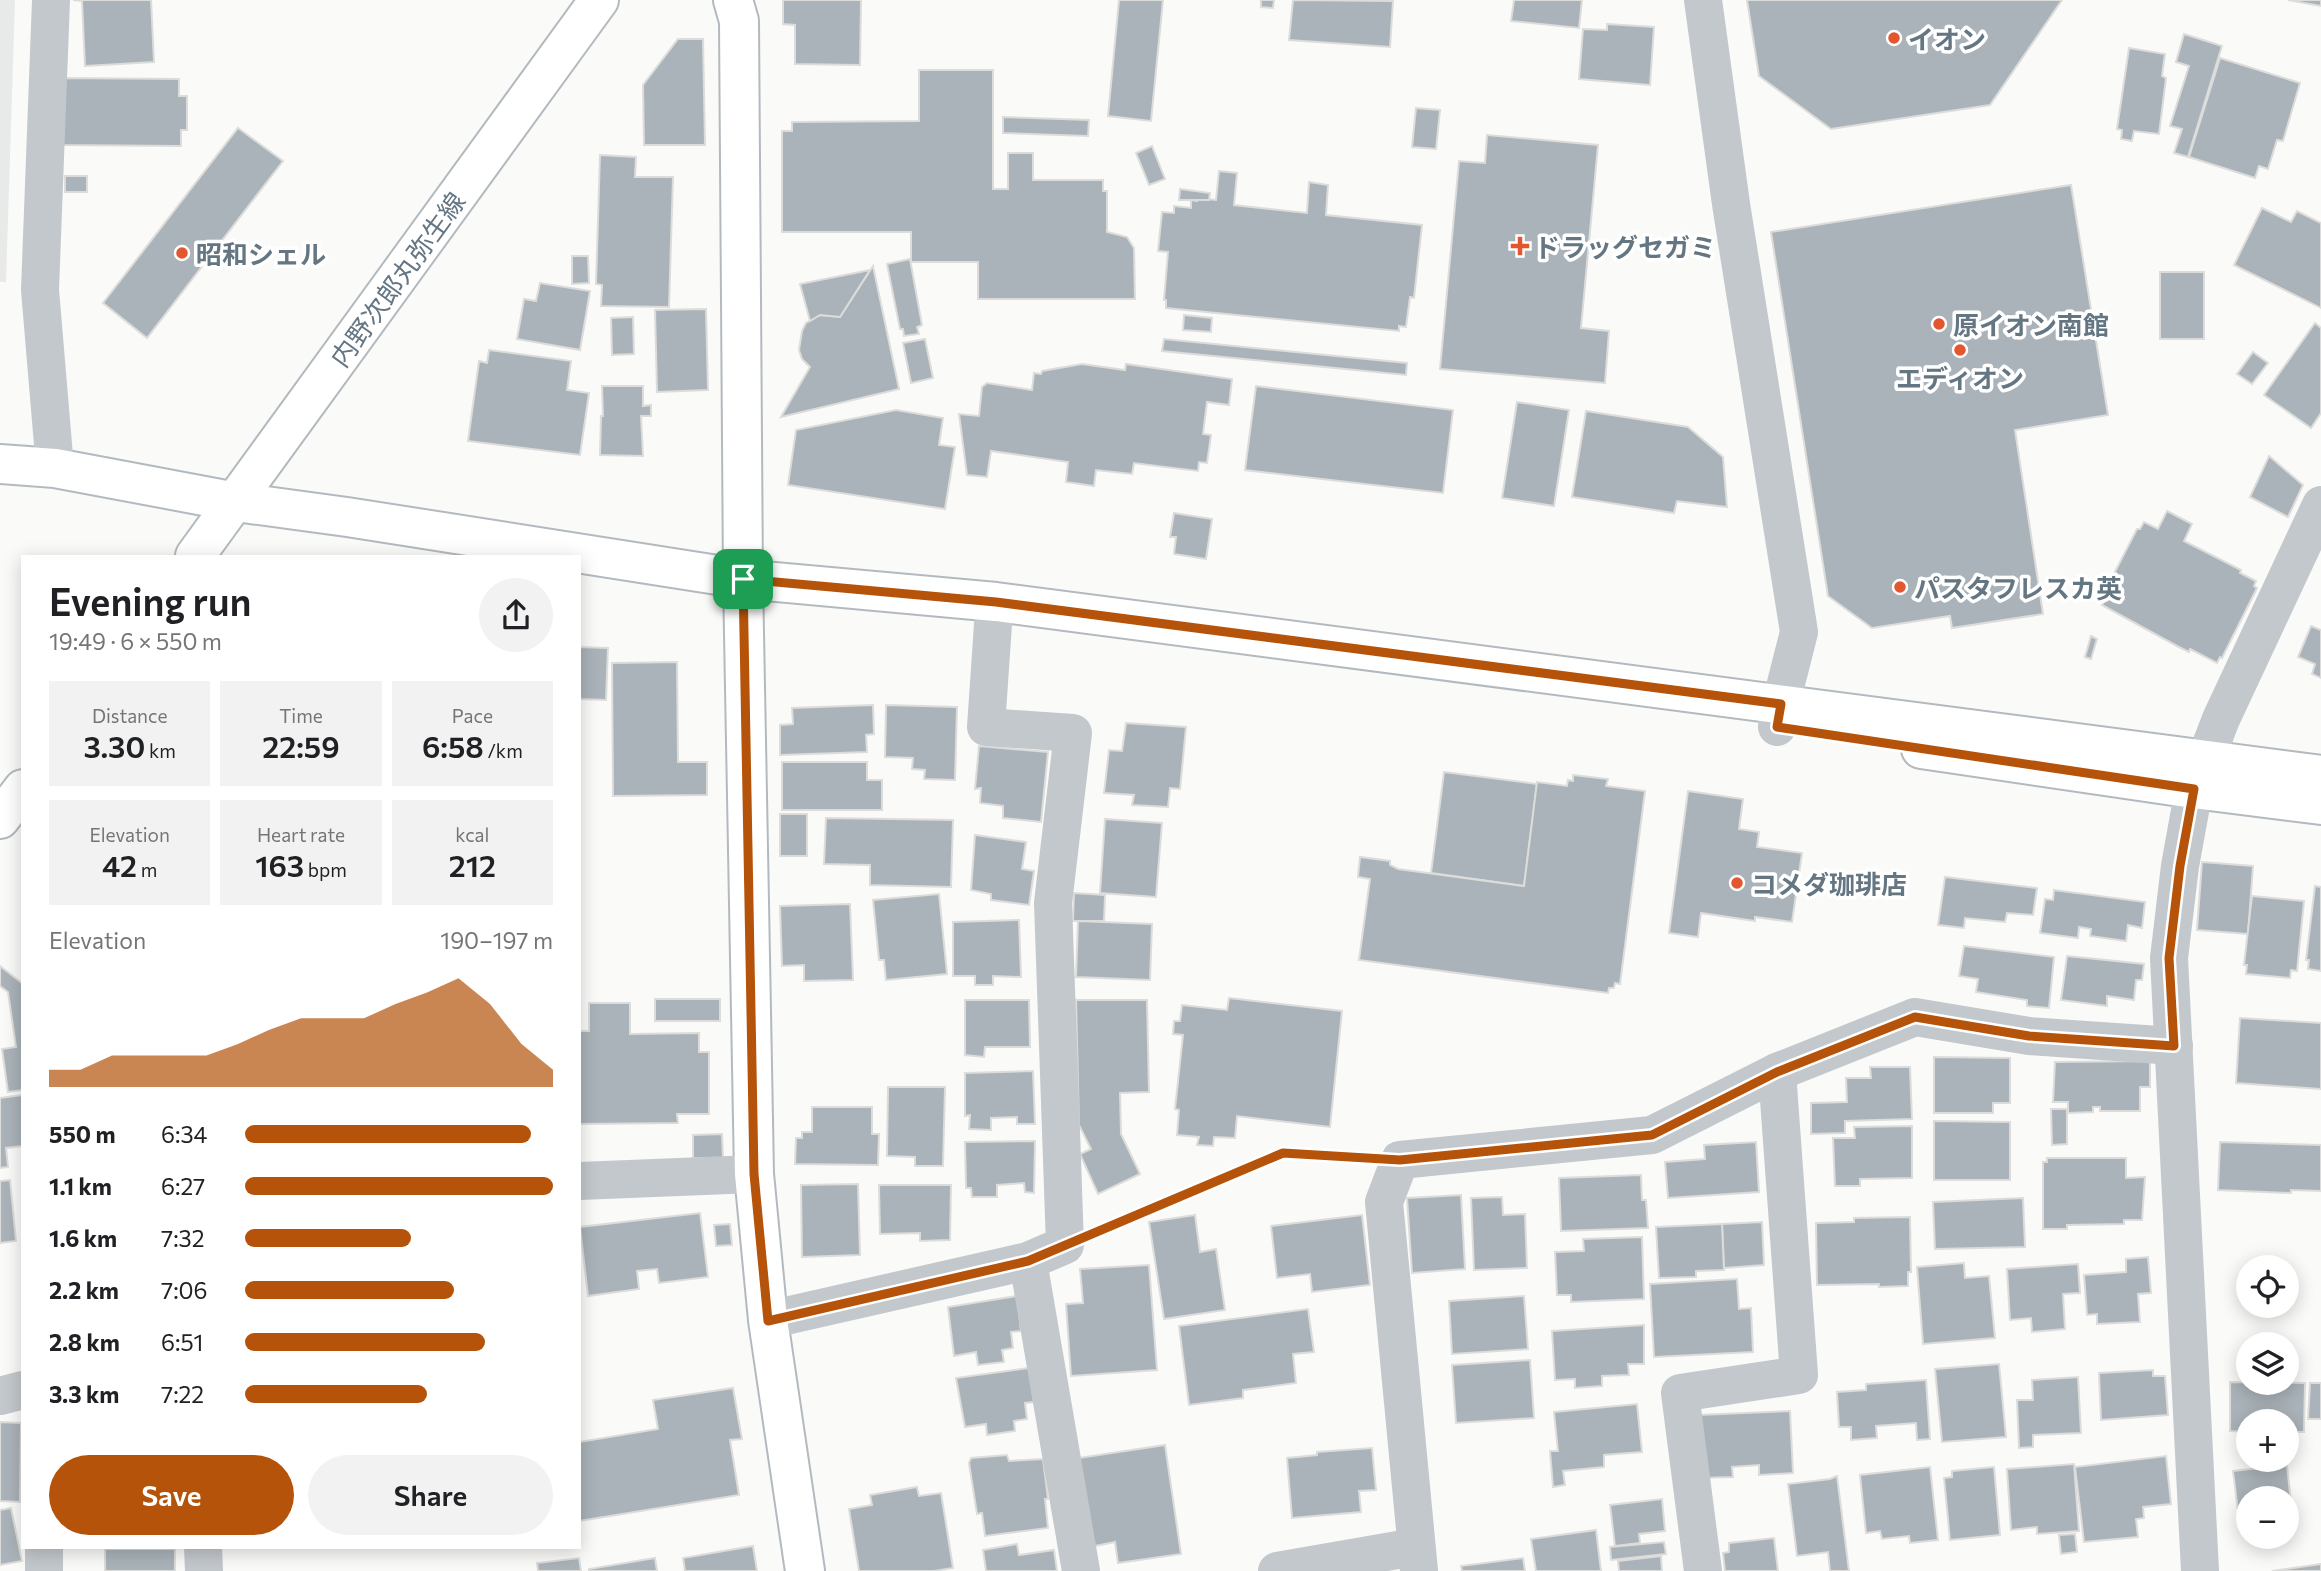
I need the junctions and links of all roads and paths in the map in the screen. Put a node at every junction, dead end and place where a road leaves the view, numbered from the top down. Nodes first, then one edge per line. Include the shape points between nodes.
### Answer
1 (51, 0) edge
2 (599, 0) edge
3 (733, 0) edge
4 (1703, 0) edge
5 (0, 464) edge
6 (55, 468) junction
7 (236, 502) junction
8 (2321, 505) edge
9 (196, 555) edge
10 (758, 581) junction
11 (993, 624) junction
12 (1779, 715) junction
13 (2199, 774) junction
14 (2321, 775) edge
15 (21, 792) edge
16 (2321, 804) edge
17 (0, 819) edge
18 (2174, 1046) junction
19 (1777, 1072) junction
20 (1400, 1160) junction
21 (754, 1174) junction
22 (581, 1181) edge
23 (1065, 1245) junction
24 (1028, 1261) junction
25 (768, 1321) junction
26 (21, 1391) edge
27 (0, 1396) edge
28 (44, 1549) edge
29 (203, 1549) edge
30 (1417, 1559) edge
31 (44, 1571) edge
32 (204, 1571) edge
33 (805, 1571) edge
34 (1081, 1571) edge
35 (1277, 1571) edge
36 (1703, 1571) edge
37 (2200, 1571) edge

1 - 6 street via 40,290
2 - 7 street, 内野次郎丸弥生線
3 - 10 street via 739,21
4 - 12 street via 1799,632
5 - 6 street
6 - 7 street
7 - 9 street, 内野次郎丸弥生線
7 - 10 street
8 - 13 street
10 - 11 street
10 - 12 street via 996,602
10 - 21 street
11 - 12 street
11 - 23 street via 986,727 1073,733 1053,903
12 - 13 street
13 - 14 street
13 - 16 street
13 - 18 street via 2180,866 2169,958
15 - 17 street
18 - 19 street via 2029,1036 1915,1017
18 - 37 street
19 - 20 street via 1652,1135
19 - 36 street via 1799,1375 1680,1393
20 - 23 path via 1283,1153
20 - 30 street via 1384,1202
21 - 22 street
21 - 25 street
23 - 24 street
24 - 25 street
24 - 34 street
25 - 33 street
26 - 27 street
28 - 31 street
29 - 32 street
30 - 35 street

